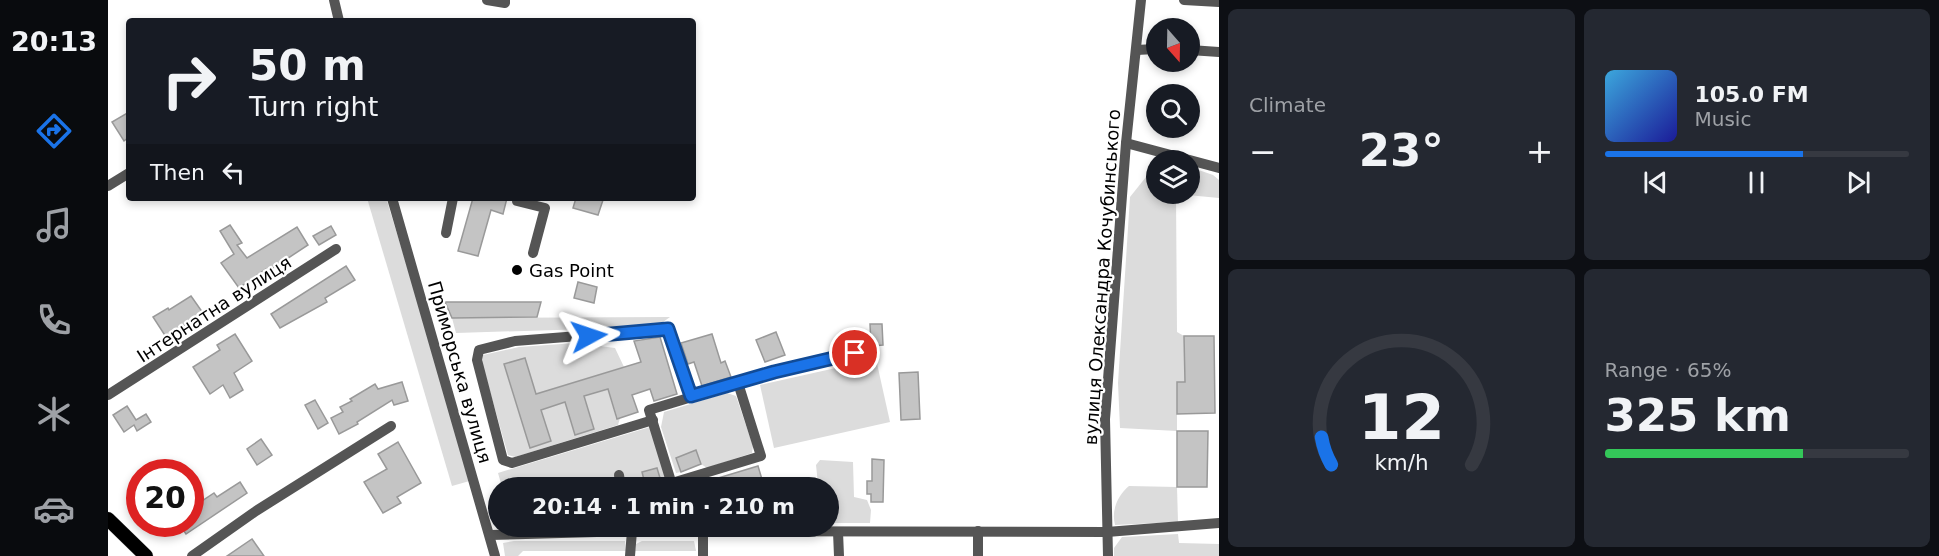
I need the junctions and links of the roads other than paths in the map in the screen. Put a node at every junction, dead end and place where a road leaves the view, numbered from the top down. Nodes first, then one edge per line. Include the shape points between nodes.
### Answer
1 (334, 0) edge
2 (487, 0) edge
3 (506, 0) edge
4 (1141, 0) edge
5 (1184, 0) edge
6 (1219, 2) edge
7 (338, 18) edge
8 (1136, 50) junction
9 (1146, 50) edge
10 (1200, 51) edge
11 (1219, 52) edge
12 (1126, 143) junction
13 (1219, 168) edge
14 (126, 175) edge
15 (108, 186) edge
16 (393, 201) edge
17 (452, 201) edge
18 (517, 201) edge
19 (446, 232) dead end
20 (336, 249) dead end
21 (533, 253) dead end
22 (855, 353) dead end
23 (738, 383) junction
24 (108, 395) edge
25 (691, 396) junction
26 (653, 420) junction
27 (391, 426) dead end
28 (671, 477) edge
29 (697, 477) edge
30 (108, 519) edge
31 (1219, 523) edge
32 (488, 528) edge
33 (978, 531) junction
34 (839, 532) edge
35 (1107, 532) junction
36 (490, 537) edge
37 (629, 537) edge
38 (703, 537) edge
39 (838, 537) edge
40 (146, 556) edge
41 (192, 556) edge
42 (495, 556) edge
43 (630, 556) edge
44 (703, 556) edge
45 (838, 556) edge
46 (978, 556) edge
47 (1108, 556) edge

1 - 7 street
2 - 3 street
4 - 8 street, вулиця Олександра Кочубинського
5 - 6 street
8 - 9 street
8 - 12 street, вулиця Олександра Кочубинського
10 - 11 street
12 - 13 street
12 - 35 street, вулиця Олександра Кочубинського via 1105,419
14 - 15 street
16 - 32 street, Приморська вулиця
17 - 19 street
18 - 21 street via 545,208
20 - 24 street, Інтернатна вулиця
22 - 23 street
23 - 25 street
23 - 29 street via 761,456
25 - 26 street via 649,410
25 - 26 street via 668,329 515,341 479,350 477,360 503,460 512,463
26 - 28 street
27 - 41 street
30 - 40 main road
31 - 35 street
33 - 34 street
33 - 35 street
33 - 46 street
35 - 47 street, вулиця Олександра Кочубинського
36 - 42 street, Приморська вулиця
37 - 43 street
38 - 44 street
39 - 45 street

